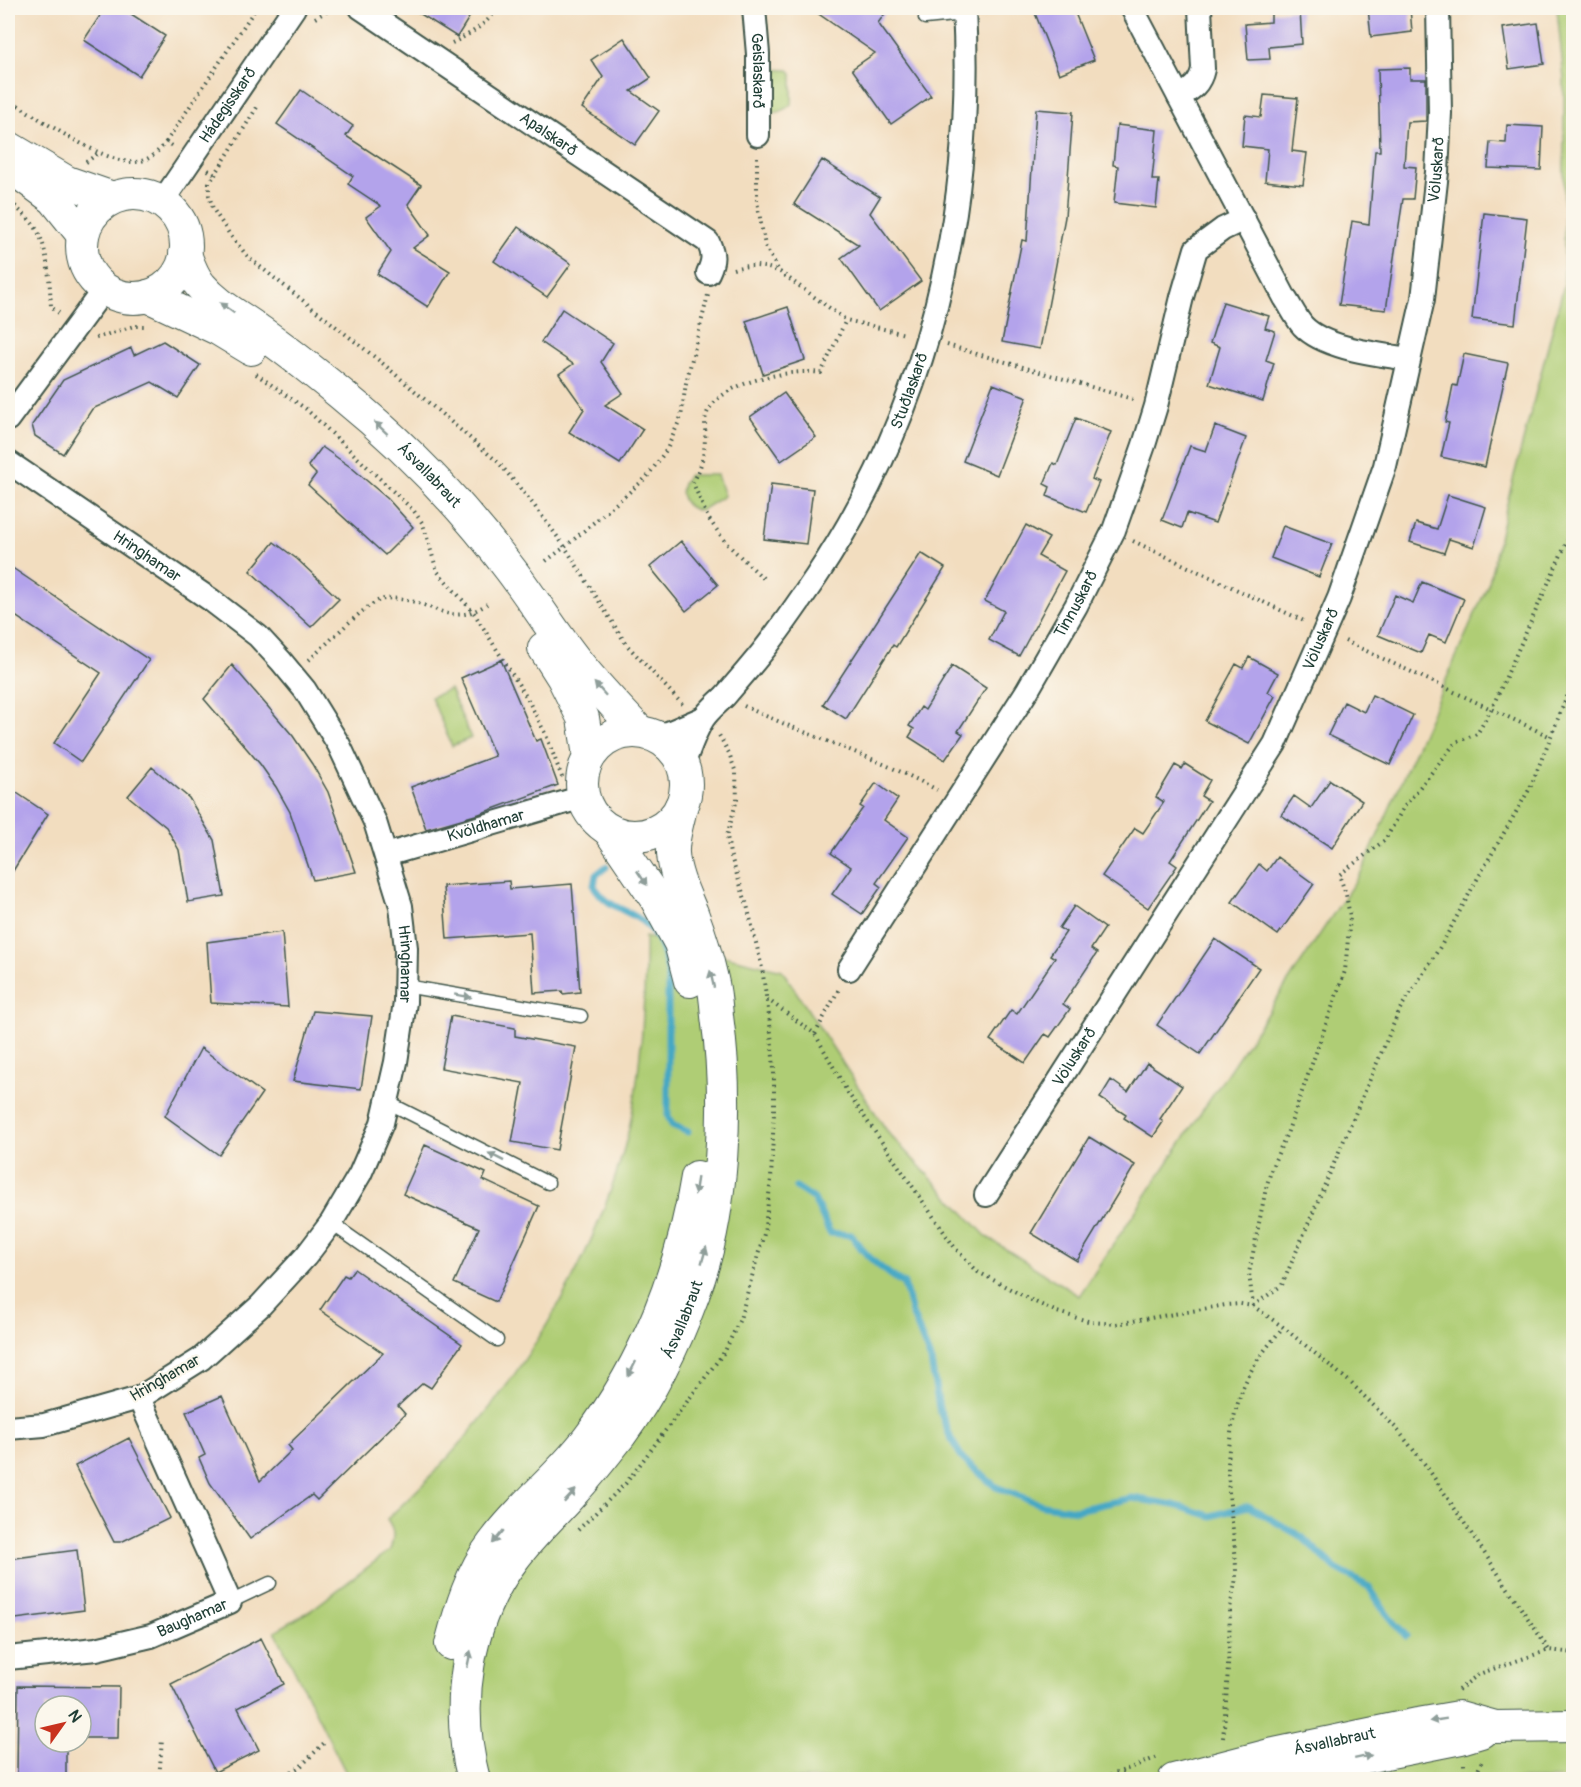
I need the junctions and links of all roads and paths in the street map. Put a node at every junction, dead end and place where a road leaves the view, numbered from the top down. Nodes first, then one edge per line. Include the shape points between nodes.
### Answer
1 (256, 8) edge
2 (294, 8) edge
3 (361, 8) edge
4 (498, 8) edge
5 (754, 8) edge
6 (1132, 8) edge
7 (1200, 8) edge
8 (1438, 8) edge
9 (964, 11) edge
10 (925, 18) dead end
11 (430, 54) junction
12 (1179, 97) junction
13 (8, 99) edge
14 (758, 135) joint
15 (166, 142) junction
16 (8, 147) edge
17 (192, 159) junction
18 (8, 166) edge
19 (113, 198) junction
20 (162, 202) junction
21 (13, 204) dead end
22 (1244, 219) junction
23 (83, 235) junction
24 (186, 254) junction
25 (780, 272) junction
26 (714, 279) junction
27 (104, 289) junction
28 (148, 296) junction
29 (846, 320) junction
30 (76, 326) junction
31 (154, 327) dead end
32 (928, 339) junction
33 (1409, 359) junction
34 (251, 370) dead end
35 (1111, 392) dead end
36 (8, 419) edge
37 (8, 462) edge
38 (1574, 526) edge
39 (1114, 530) junction
40 (565, 547) junction
41 (546, 561) dead end
42 (763, 578) dead end
43 (487, 604) dead end
44 (474, 613) junction
45 (1303, 620) dead end
46 (1366, 651) dead end
47 (292, 675) junction
48 (1574, 679) edge
49 (724, 696) junction
50 (684, 705) dead end
51 (1491, 710) junction
52 (704, 718) junction
53 (647, 734) junction
54 (1551, 737) junction
55 (590, 756) junction
56 (683, 765) junction
57 (920, 780) dead end
58 (576, 799) junction
59 (681, 806) junction
60 (609, 830) junction
61 (386, 855) junction
62 (849, 969) joint
63 (405, 986) junction
64 (766, 998) dead end
65 (581, 1016) dead end
66 (816, 1034) junction
67 (387, 1102) junction
68 (548, 1183) dead end
69 (986, 1195) dead end
70 (332, 1223) junction
71 (1253, 1306) junction
72 (1283, 1327) junction
73 (497, 1340) dead end
74 (139, 1398) junction
75 (8, 1428) edge
76 (270, 1583) dead end
77 (230, 1602) junction
78 (1549, 1650) dead end
79 (8, 1658) edge
80 (1574, 1726) edge
81 (1495, 1727) junction
82 (1223, 1738) dead end
83 (162, 1739) dead end
84 (324, 1743) dead end
85 (1464, 1761) dead end
86 (159, 1779) edge
87 (275, 1779) edge
88 (456, 1779) edge
89 (474, 1779) edge
90 (1174, 1779) edge
91 (1265, 1779) edge
92 (1465, 1779) edge

1 - 15 path
2 - 17 street, Hádegisskarð
3 - 11 street, Apalskarð
4 - 11 path via 470,34
5 - 14 street, Geislaskarð
6 - 12 street
7 - 12 street via 1203,69 1195,87
8 - 33 street, Völuskarð via 1437,172 1423,299
9 - 10 lane
9 - 32 street, Stuðlaskarð via 963,131 958,189
11 - 26 street, Apalskarð via 708,242 714,253
12 - 22 street
13 - 15 path via 87,146 132,162 156,154
14 - 25 path via 757,201 765,246
15 - 17 path
16 - 19 main road via 68,182
17 - 20 street, Hádegisskarð
17 - 40 path via 215,175 209,183 213,210 249,258 381,362 499,464
18 - 23 main road via 54,199
19 - 20 main road via 147,195
19 - 23 main road via 88,220
20 - 24 main road via 182,225
21 - 30 path via 36,228 42,241 51,307
22 - 33 street via 1302,325 1324,340
22 - 39 street, Tinnuskarð via 1196,249 1156,406
23 - 27 main road via 85,265
24 - 28 main road via 173,281
53 -> 24 main road, Ásvallabraut via 599,689 510,568 415,460 364,412 223,306 201,286
25 - 26 path via 744,266
25 - 29 path
26 - 40 path via 688,372 681,417 668,449 647,477
27 - 28 main road via 117,296
27 - 30 street
28 - 55 main road, Ásvallabraut via 218,329 267,359 329,409 440,513 535,634 563,678 583,718
29 - 32 path
29 - 42 path via 821,373 805,370 737,387 716,398 706,416 703,464 693,483 708,518 727,544
30 - 31 path via 94,339 134,326
30 - 36 street
32 - 35 path
32 - 49 street, Stuðlaskarð via 881,463 839,541 792,613
33 - 69 street, Völuskarð via 1385,466 1360,543 1326,632 1275,744
34 - 44 path via 306,409 414,511 423,524 437,571
37 - 47 street, Hringhamar via 210,600 258,636
38 - 51 path
39 - 45 path
39 - 62 street, Tinnuskarð via 1028,691
40 - 41 path
40 - 50 path via 626,644
43 - 44 path
44 - 47 path via 460,616 412,600 382,599
44 - 58 path via 527,698
46 - 51 path
47 - 61 street, Hringhamar via 339,745
48 - 54 path
49 - 52 street, Stuðlaskarð
49 - 57 path
51 - 54 path
51 - 71 path via 1477,735 1456,742 1404,807 1385,840 1339,875 1350,917 1345,971 1266,1188 1249,1273
52 - 53 street, Stuðlaskarð via 669,732
52 - 56 street, Stuðlaskarð
53 - 55 main road via 626,732 611,736
53 - 56 main road via 666,742
54 - 71 path via 1530,788 1442,944 1400,1009 1282,1285
55 - 58 main road
56 - 59 main road via 686,792
58 - 60 main road
58 - 61 street, Kvöldhamar
59 - 60 main road via 657,831 640,836
89 -> 59 main road, Ásvallabraut via 464,1731 464,1699 473,1640 483,1612 511,1561 597,1464 650,1390 694,1291 709,1238 722,1156 721,1040 713,981 672,850
60 -> 88 main road, Ásvallabraut via 656,898 680,943 696,1000 703,1060 703,1110 692,1212 676,1271 626,1382 586,1441 492,1545 464,1600 447,1659 445,1692
61 - 63 street, Hringhamar via 401,906
62 - 66 path
63 -> 65 lane
63 - 67 street, Hringhamar
64 - 66 path
66 - 71 path via 848,1093 955,1248 978,1272 1042,1306 1091,1322 1116,1324 1226,1305
68 -> 67 lane
67 - 70 street, Hringhamar via 360,1174
70 - 73 lane
70 - 74 street, Hringhamar via 260,1306 201,1359
71 - 72 path
72 - 78 path via 1350,1382 1396,1428 1427,1467
72 - 82 path via 1251,1372 1230,1441 1229,1492 1236,1578 1230,1607
74 - 75 street, Hringhamar via 44,1425
74 - 77 street, Baughamar
76 - 77 lane
77 - 79 street, Baughamar via 151,1636 96,1649
80 - 81 main road, Ásvallabraut
81 -> 90 main road, Ásvallabraut via 1459,1717 1270,1755
91 -> 81 main road, Ásvallabraut via 1461,1738
83 - 86 path
84 - 87 path via 300,1767
85 - 92 path

